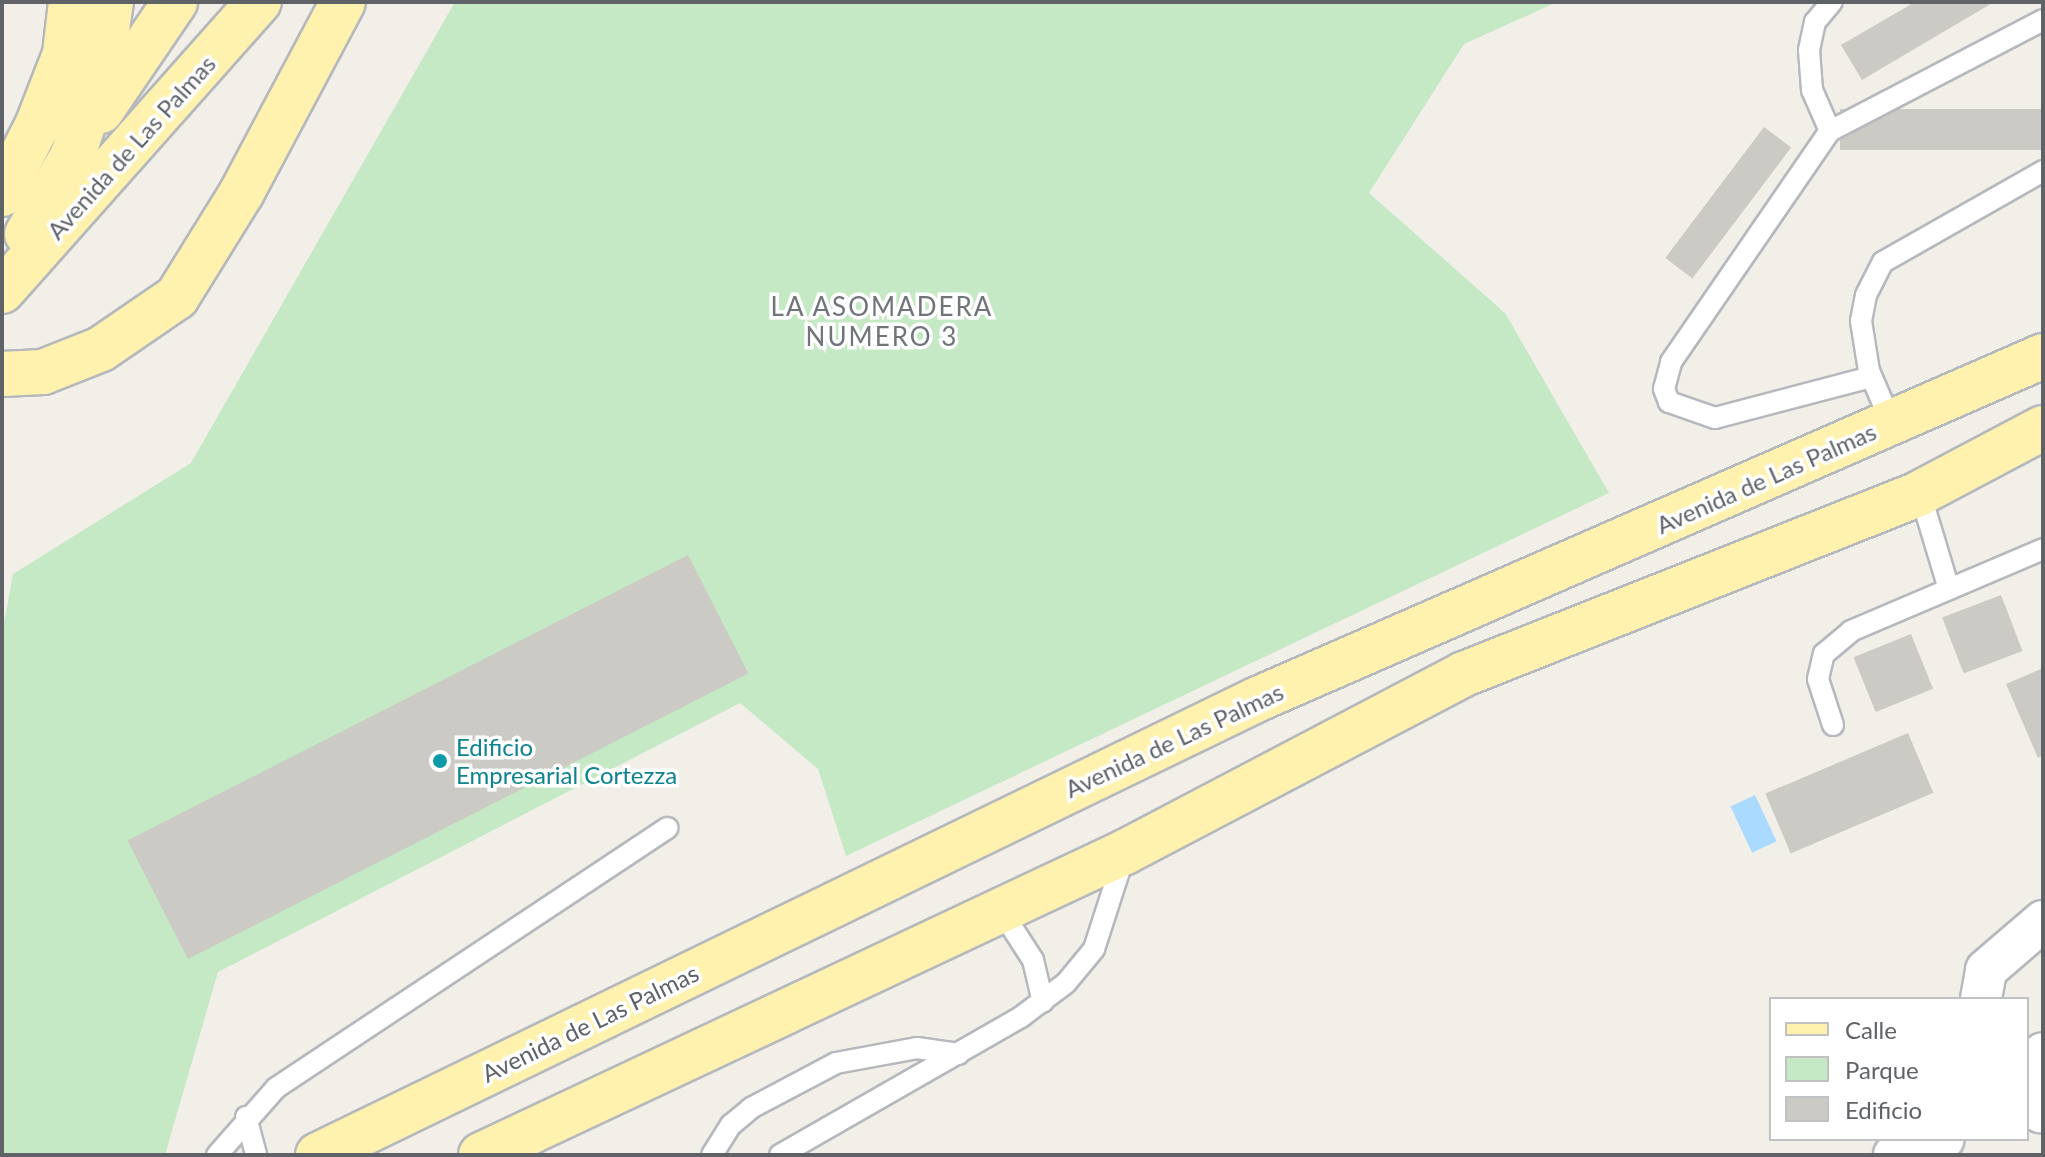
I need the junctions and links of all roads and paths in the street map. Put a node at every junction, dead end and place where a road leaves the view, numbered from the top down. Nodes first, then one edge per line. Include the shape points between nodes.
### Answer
1 (71, 2) edge
2 (111, 2) edge
3 (175, 2) edge
4 (259, 2) edge
5 (343, 2) edge
6 (1832, 2) edge
7 (2043, 20) edge
8 (1830, 131) junction
9 (72, 157) junction
10 (2043, 171) edge
11 (2, 194) edge
12 (2, 278) edge
13 (2, 291) edge
14 (2043, 356) edge
15 (2, 374) edge
16 (1871, 377) junction
17 (1891, 422) junction
18 (2043, 428) edge
19 (1920, 493) junction
20 (2043, 549) edge
21 (1949, 589) junction
22 (1833, 725) dead end
23 (668, 828) dead end
24 (1125, 852) junction
25 (1000, 909) junction
26 (2043, 921) edge
27 (1981, 997) edge
28 (1043, 1002) junction
29 (2043, 1053) edge
30 (959, 1054) junction
31 (2029, 1068) edge
32 (246, 1117) junction
33 (1938, 1141) edge
34 (217, 1155) edge
35 (256, 1155) edge
36 (318, 1155) edge
37 (481, 1155) edge
38 (712, 1155) edge
39 (780, 1155) edge
40 (1894, 1155) edge

1 - 11 main road via 65,54 37,126
2 - 9 main road via 100,77
3 - 9 main road
4 - 13 main road, Avenida de Las Palmas
5 - 15 main road via 242,192 177,297 101,349 43,372
6 - 8 lane via 1815,22 1809,50 1812,90
7 - 8 lane
8 - 16 lane via 1671,362 1664,389 1669,402 1715,418
9 - 12 main road
10 - 16 lane via 1883,262 1866,295 1861,321
14 - 17 main road, Avenida de Las Palmas
16 - 17 lane
17 - 36 main road, Avenida de Las Palmas via 1258,699
18 - 19 main road
19 - 21 lane
19 - 24 main road via 1464,674
20 - 21 lane
21 - 22 lane via 1851,631 1824,654 1818,679
23 - 32 lane via 276,1088
24 - 25 main road
24 - 28 lane via 1094,949
25 - 28 lane via 1033,960
25 - 37 main road
26 - 27 street via 1986,970
28 - 30 lane
29 - 31 street
30 - 38 lane via 917,1048 836,1063 751,1108 731,1125
30 - 39 lane
32 - 34 lane
32 - 35 lane
33 - 40 street

